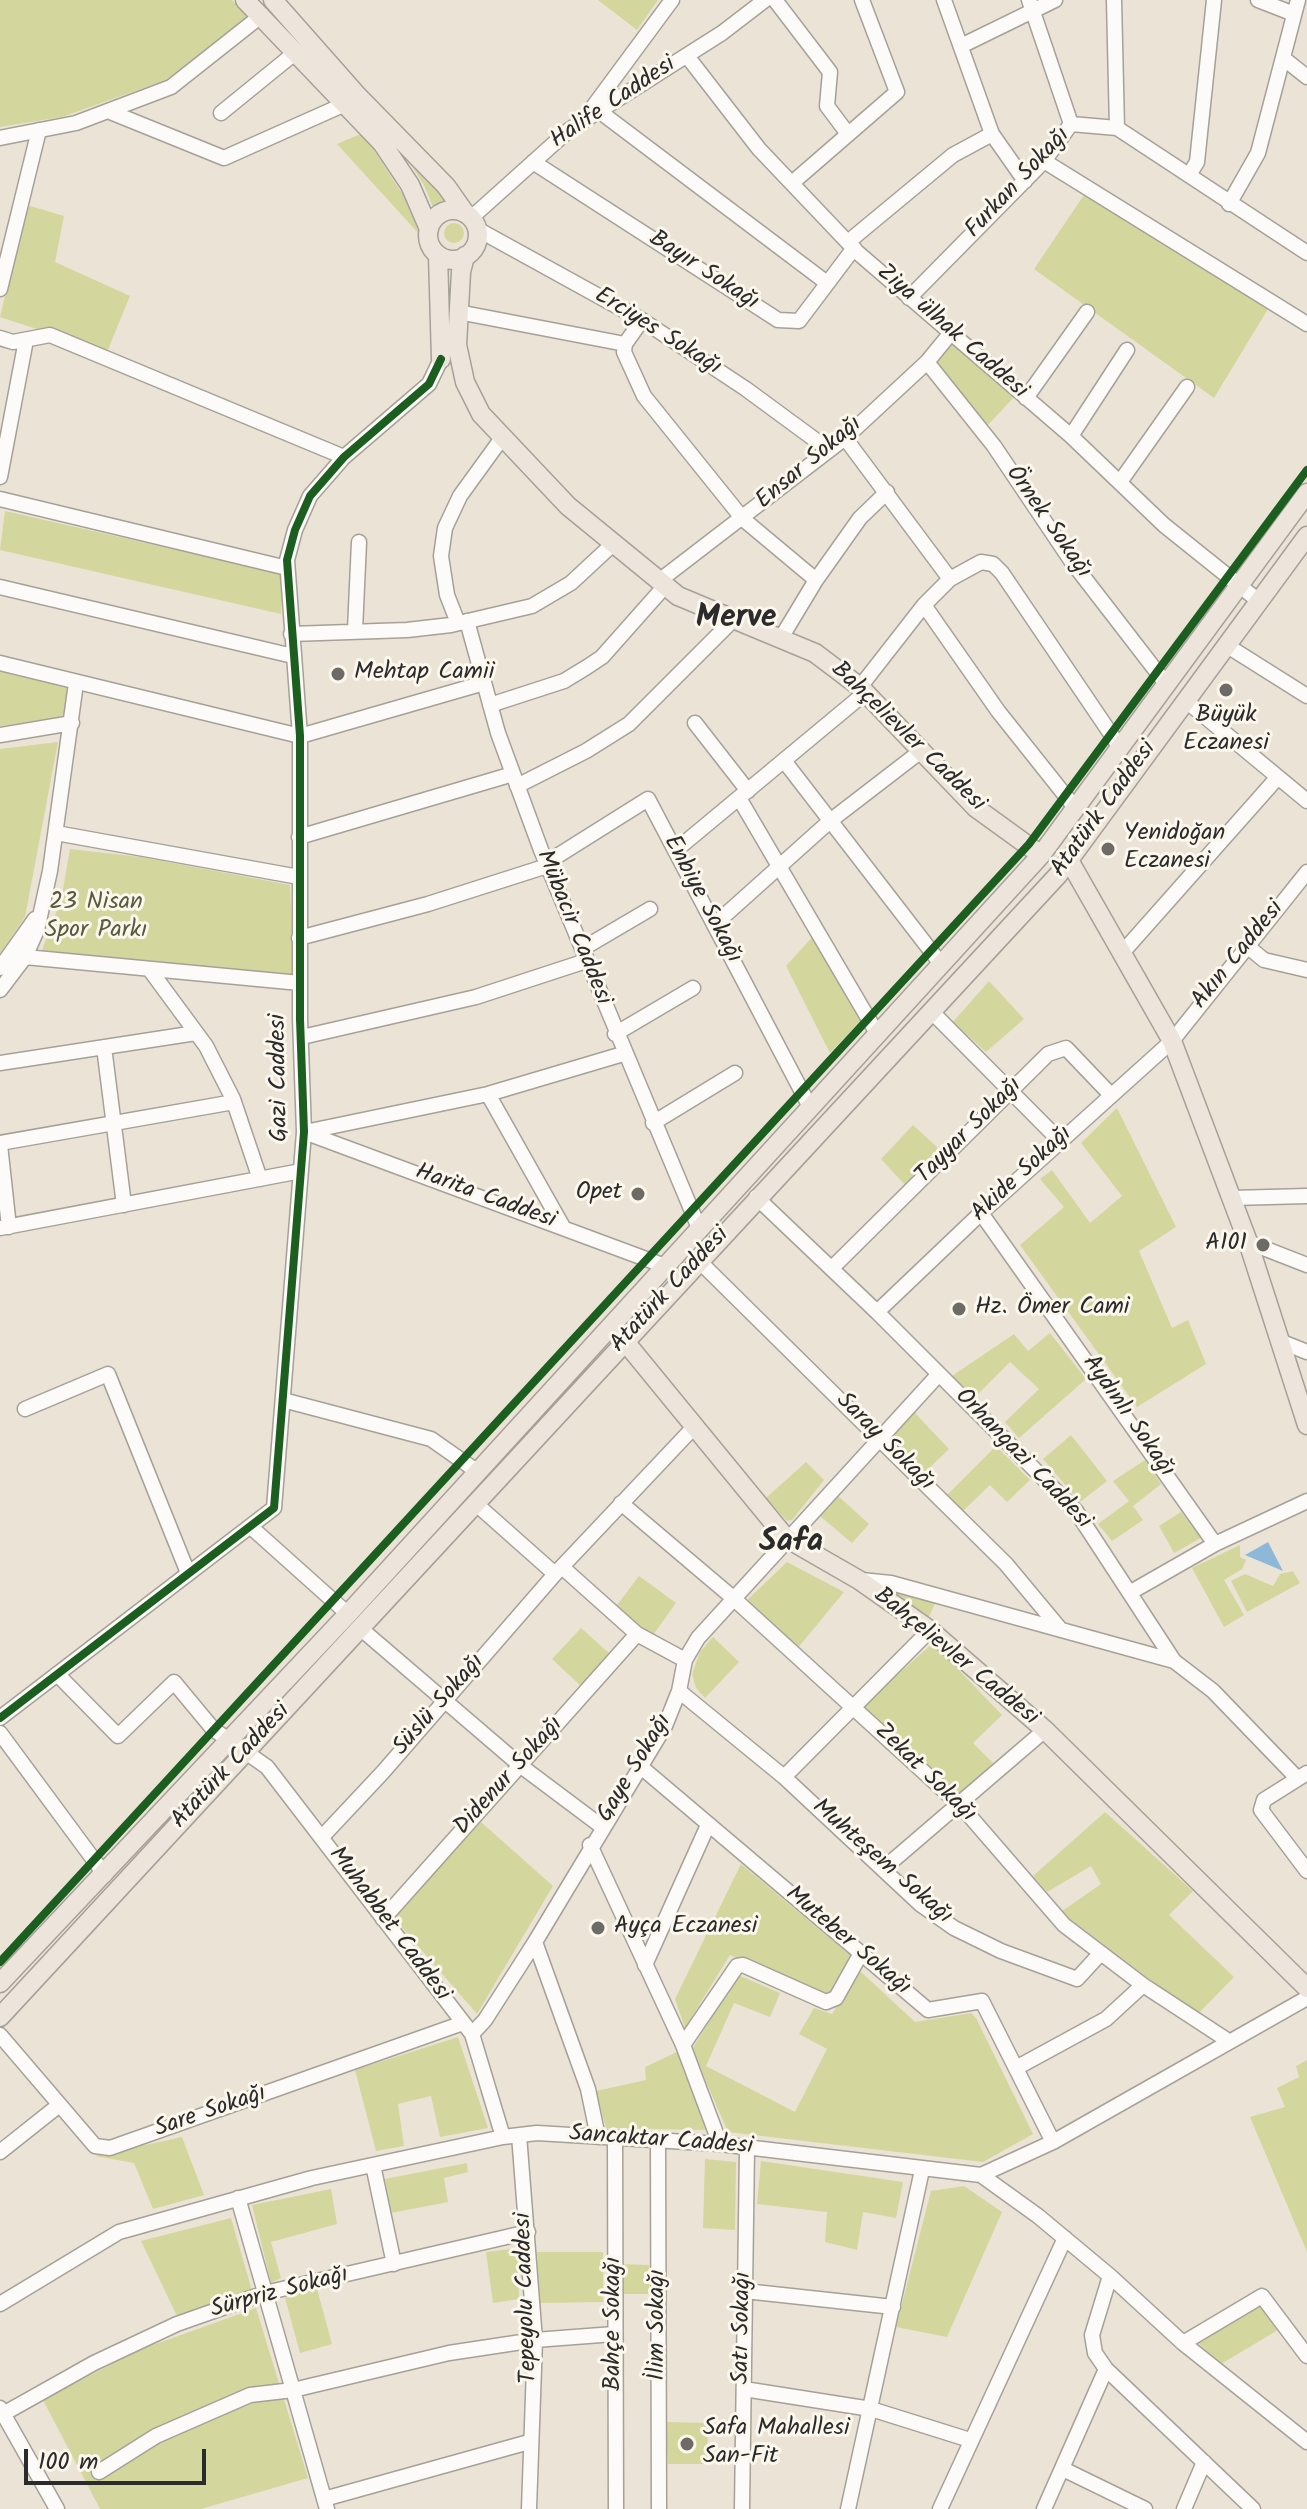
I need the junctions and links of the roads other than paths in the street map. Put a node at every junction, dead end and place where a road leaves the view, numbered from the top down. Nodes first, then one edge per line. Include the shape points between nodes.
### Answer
1 (245, 0) edge
2 (672, 0) edge
3 (765, 0) edge
4 (775, 0) edge
5 (862, 0) edge
6 (944, 0) edge
7 (1055, 0) edge
8 (1114, 0) edge
9 (1214, 0) edge
10 (1258, 0) edge
11 (272, 5) edge
12 (1032, 6) edge
13 (1296, 7) edge
14 (961, 46) junction
15 (296, 52) junction
16 (687, 56) junction
17 (1283, 58) junction
18 (1307, 77) edge
19 (350, 99) junction
20 (108, 111) junction
21 (599, 111) junction
22 (221, 113) dead end
23 (582, 122) junction
24 (1071, 124) junction
25 (1117, 128) junction
26 (39, 130) junction
27 (848, 134) junction
28 (992, 134) junction
29 (0, 138) edge
30 (1044, 161) junction
31 (533, 162) junction
32 (1189, 175) junction
33 (1025, 181) junction
34 (792, 183) junction
35 (1229, 204) junction
36 (471, 220) junction
37 (429, 229) junction
38 (851, 245) junction
39 (1307, 253) edge
40 (438, 255) junction
41 (465, 256) junction
42 (827, 283) junction
43 (0, 289) edge
44 (909, 298) junction
45 (458, 312) junction
46 (1087, 312) dead end
47 (642, 320) junction
48 (1307, 324) edge
49 (950, 334) junction
50 (0, 338) edge
51 (26, 340) junction
52 (625, 344) junction
53 (1127, 350) dead end
54 (441, 359) junction
55 (927, 362) junction
56 (1187, 387) dead end
57 (1026, 398) junction
58 (1071, 436) junction
59 (502, 438) junction
60 (845, 438) junction
61 (829, 450) junction
62 (344, 457) junction
63 (0, 477) edge
64 (1120, 482) junction
65 (887, 492) junction
66 (1307, 493) edge
67 (0, 499) edge
68 (743, 519) junction
69 (1307, 536) edge
70 (359, 542) dead end
71 (613, 544) junction
72 (287, 568) junction
73 (950, 579) junction
74 (816, 580) junction
75 (662, 583) junction
76 (1240, 585) junction
77 (0, 587) edge
78 (1260, 602) junction
79 (924, 605) junction
80 (734, 619) junction
81 (462, 622) junction
82 (355, 630) junction
83 (291, 634) junction
84 (781, 638) junction
85 (1226, 645) junction
86 (293, 656) junction
87 (0, 663) edge
88 (76, 683) junction
89 (484, 683) junction
90 (1167, 685) junction
91 (863, 690) junction
92 (1307, 696) edge
93 (1185, 700) junction
94 (490, 705) junction
95 (72, 723) junction
96 (695, 723) dead end
97 (0, 735) edge
98 (300, 736) junction
99 (1119, 746) junction
100 (921, 751) junction
101 (785, 762) junction
102 (1278, 777) junction
103 (515, 780) junction
104 (743, 795) junction
105 (1307, 801) edge
106 (1076, 809) junction
107 (830, 821) junction
108 (56, 833) junction
109 (299, 837) junction
110 (676, 850) junction
111 (1041, 855) junction
112 (1070, 862) junction
113 (780, 863) junction
114 (547, 864) junction
115 (1307, 872) edge
116 (299, 877) junction
117 (41, 908) junction
118 (650, 909) dead end
119 (714, 925) junction
120 (299, 938) junction
121 (1247, 946) junction
122 (1122, 953) junction
123 (584, 955) junction
124 (25, 957) junction
125 (941, 964) junction
126 (0, 968) edge
127 (150, 970) junction
128 (1307, 970) edge
129 (300, 983) junction
130 (693, 988) dead end
131 (0, 990) edge
132 (932, 1012) junction
133 (196, 1033) junction
134 (615, 1034) junction
135 (878, 1035) junction
136 (302, 1037) junction
137 (1172, 1041) junction
138 (104, 1047) junction
139 (623, 1054) junction
140 (0, 1063) edge
141 (735, 1073) dead end
142 (1012, 1089) junction
143 (488, 1094) junction
144 (1110, 1094) junction
145 (234, 1102) junction
146 (810, 1107) junction
147 (112, 1123) junction
148 (653, 1123) junction
149 (304, 1132) junction
150 (1060, 1141) junction
151 (0, 1144) edge
152 (301, 1171) junction
153 (260, 1179) junction
154 (1305, 1192) edge
155 (756, 1197) junction
156 (1232, 1198) junction
157 (124, 1205) junction
158 (981, 1213) junction
159 (563, 1227) junction
160 (5, 1228) edge
161 (699, 1228) junction
162 (1248, 1242) junction
163 (700, 1262) junction
164 (1307, 1265) edge
165 (665, 1266) junction
166 (832, 1268) junction
167 (877, 1312) junction
168 (611, 1327) junction
169 (627, 1340) junction
170 (1282, 1342) junction
171 (1307, 1352) edge
172 (939, 1374) junction
173 (283, 1400) junction
174 (25, 1409) dead end
175 (1307, 1425) edge
176 (694, 1427) junction
177 (878, 1437) junction
178 (478, 1472) junction
179 (1307, 1501) edge
180 (475, 1503) junction
181 (621, 1503) junction
182 (252, 1528) junction
183 (786, 1538) junction
184 (1215, 1544) junction
185 (559, 1571) junction
186 (188, 1573) junction
187 (859, 1580) junction
188 (1131, 1592) junction
189 (732, 1597) junction
190 (354, 1621) junction
191 (930, 1630) junction
192 (1061, 1630) junction
193 (637, 1634) junction
194 (685, 1660) junction
195 (1174, 1661) junction
196 (57, 1674) junction
197 (679, 1691) junction
198 (443, 1701) junction
199 (854, 1706) junction
200 (0, 1718) edge
201 (1045, 1730) junction
202 (0, 1733) edge
203 (230, 1740) junction
204 (246, 1752) junction
205 (521, 1766) junction
206 (641, 1767) junction
207 (1301, 1775) edge
208 (784, 1777) junction
209 (961, 1806) junction
210 (708, 1825) junction
211 (601, 1826) junction
212 (322, 1837) junction
213 (590, 1845) junction
214 (883, 1869) junction
215 (1307, 1871) edge
216 (105, 1875) junction
217 (383, 1919) junction
218 (535, 1942) junction
219 (1100, 1954) junction
220 (860, 1955) junction
221 (645, 1965) junction
222 (0, 1983) edge
223 (1143, 1985) junction
224 (1307, 1988) edge
225 (1307, 1998) edge
226 (0, 2017) edge
227 (467, 2028) junction
228 (0, 2035) edge
229 (1227, 2040) junction
230 (683, 2045) junction
231 (1016, 2068) junction
232 (58, 2106) junction
233 (519, 2135) junction
234 (503, 2137) junction
235 (598, 2137) junction
236 (615, 2138) junction
237 (658, 2141) junction
238 (1053, 2142) junction
239 (720, 2144) junction
240 (747, 2147) junction
241 (0, 2152) edge
242 (373, 2165) junction
243 (922, 2170) junction
244 (981, 2175) junction
245 (238, 2198) junction
246 (528, 2232) junction
247 (1065, 2238) junction
248 (394, 2264) junction
249 (1110, 2276) junction
250 (745, 2291) junction
251 (265, 2293) junction
252 (0, 2304) edge
253 (893, 2307) junction
254 (614, 2334) junction
255 (535, 2340) junction
256 (1183, 2343) junction
257 (1307, 2356) edge
258 (1106, 2369) junction
259 (744, 2389) junction
260 (293, 2390) junction
261 (871, 2409) junction
262 (2, 2410) edge
263 (1305, 2436) edge
264 (970, 2440) junction
265 (529, 2442) junction
266 (1204, 2462) junction
267 (1063, 2469) junction
268 (99, 2472) dead end
269 (325, 2504) edge
270 (57, 2509) edge
271 (529, 2509) edge
272 (616, 2509) edge
273 (659, 2509) edge
274 (742, 2509) edge
275 (848, 2509) edge
276 (940, 2509) edge
277 (1044, 2509) edge
278 (1145, 2509) edge
279 (1184, 2509) edge
280 (1253, 2509) edge

1 - 11 main road
2 - 23 street
3 - 16 street, Halife Caddesi
4 - 27 street via 830,72 827,106
5 - 27 street via 897,92
6 - 14 street
7 - 12 street
8 - 25 street
9 - 32 street via 1197,162
10 - 13 street
11 - 15 main road
11 - 19 main road
11 - 20 street via 171,87
12 - 14 street
12 - 24 street
13 - 17 street
14 - 28 street
15 - 19 main road
15 - 22 street
16 - 21 street, Halife Caddesi
16 - 34 street, Ziya ülhak Caddesi
17 - 18 street
17 - 35 street via 1258,153
19 - 20 street via 224,158
19 - 36 main road via 416,153
19 - 37 main road via 397,163
20 - 26 street
21 - 23 street, Halife Caddesi
21 - 42 street
23 - 31 street, Halife Caddesi
24 - 25 street, Furkan Sokağı
24 - 30 street, Furkan Sokağı
25 - 32 street, Furkan Sokağı
26 - 29 street
26 - 43 street
27 - 34 street
28 - 33 street
28 - 38 street, Bayır Sokağı via 953,155
30 - 33 street, Furkan Sokağı
30 - 48 street
31 - 36 street, Halife Caddesi
31 - 42 street, Bayır Sokağı via 778,320 799,321
32 - 35 street, Furkan Sokağı
33 - 44 street, Furkan Sokağı
34 - 38 street, Ziya ülhak Caddesi
35 - 39 street, Furkan Sokağı
36 - 37 main road via 442,212
36 - 41 main road via 474,248
36 - 47 street, Erciyes Sokağı
37 - 40 main road via 428,241
38 - 42 street, Bayır Sokağı
38 - 44 street, Ziya ülhak Caddesi
40 - 41 main road via 454,260
40 - 54 main road
41 - 45 main road, Bahçelievler Caddesi
44 - 49 street, Ziya ülhak Caddesi
45 - 52 street
45 - 54 main road
45 - 59 main road, Bahçelievler Caddesi via 457,345 465,382 481,414
46 - 57 street
47 - 52 street
47 - 61 street, Erciyes Sokağı
49 - 55 street, Ensar Sokağı
49 - 57 street, Ziya ülhak Caddesi
50 - 51 street
51 - 62 street via 50,335
51 - 63 street
52 - 68 street via 629,369 644,396
53 - 58 street
54 - 62 street, Gazi Caddesi via 429,384
55 - 60 street, Ensar Sokağı
55 - 90 street, Örnek Sokağı
56 - 64 street
57 - 58 street, Ziya ülhak Caddesi
58 - 64 street, Ziya ülhak Caddesi
59 - 71 main road, Bahçelievler Caddesi
59 - 81 street, Mübacir Caddesi via 460,496 445,528 441,556 447,595
60 - 61 street, Ensar Sokağı
60 - 65 street
61 - 68 street, Ensar Sokağı
62 - 72 street, Gazi Caddesi via 310,496
64 - 76 street, Ziya ülhak Caddesi
65 - 73 street
65 - 74 street via 860,518
66 - 76 main road, Atatürk Caddesi
67 - 72 street
68 - 74 street
68 - 75 street, Ensar Sokağı
69 - 78 main road, Atatürk Caddesi
70 - 82 street
71 - 75 main road, Bahçelievler Caddesi
71 - 81 street via 571,583 532,606
72 - 83 street, Gazi Caddesi
73 - 79 street
73 - 99 street via 981,562 993,564
74 - 84 street
75 - 80 main road, Bahçelievler Caddesi via 678,596
75 - 94 street, Ensar Sokağı via 611,647 587,667 564,681
76 - 78 street, Ziya ülhak Caddesi
76 - 90 main road, Atatürk Caddesi
77 - 86 street
78 - 85 main road, Atatürk Caddesi
79 - 91 street
79 - 106 street
80 - 84 main road, Bahçelievler Caddesi
80 - 103 street via 629,724 586,751
81 - 82 street
81 - 89 street, Mübacir Caddesi
82 - 83 street
83 - 86 street, Gazi Caddesi
84 - 91 main road, Bahçelievler Caddesi via 815,653
85 - 92 street
85 - 93 main road, Atatürk Caddesi
86 - 98 street, Gazi Caddesi
87 - 88 street
88 - 95 street
88 - 98 street
89 - 94 street, Mübacir Caddesi
89 - 98 street
90 - 99 main road, Atatürk Caddesi
91 - 100 main road, Bahçelievler Caddesi
91 - 101 street
93 - 102 street
93 - 112 main road, Atatürk Caddesi
94 - 103 street, Mübacir Caddesi
95 - 97 street
95 - 108 street
96 - 104 street
98 - 109 street, Gazi Caddesi
99 - 106 main road, Atatürk Caddesi
100 - 107 street
100 - 111 main road, Bahçelievler Caddesi via 976,808
101 - 104 street
101 - 107 street
102 - 105 street
102 - 122 street
103 - 109 street
103 - 114 street, Mübacir Caddesi
104 - 110 street
104 - 113 street
106 - 111 main road, Atatürk Caddesi
107 - 113 street
107 - 125 street
108 - 116 street
108 - 117 street
109 - 116 street, Gazi Caddesi
110 - 114 street, Enbiye Sokağı via 648,799
110 - 119 street, Enbiye Sokağı
111 - 112 main road
111 - 125 main road, Atatürk Caddesi
112 - 122 main road
112 - 132 main road, Atatürk Caddesi
113 - 119 street
113 - 135 street
114 - 120 street via 428,904
114 - 123 street, Mübacir Caddesi
115 - 121 street, Akın Caddesi
116 - 120 street, Gazi Caddesi
117 - 124 street
117 - 126 street
118 - 123 street
119 - 146 street, Enbiye Sokağı
120 - 129 street, Gazi Caddesi
121 - 128 street via 1264,960
121 - 137 street, Akın Caddesi
122 - 137 main road
123 - 134 street, Mübacir Caddesi
123 - 136 street via 476,997
124 - 127 street
124 - 131 street
125 - 135 main road, Atatürk Caddesi
127 - 129 street
127 - 133 street
129 - 136 street, Gazi Caddesi
130 - 134 street
132 - 142 street
132 - 155 main road, Atatürk Caddesi
133 - 138 street
133 - 145 street
134 - 139 street, Mübacir Caddesi
135 - 146 main road, Atatürk Caddesi
136 - 149 street, Gazi Caddesi
137 - 144 street, Akide Sokağı
137 - 156 main road
138 - 140 street
138 - 147 street
139 - 143 street
139 - 148 street, Mübacir Caddesi
141 - 148 street
142 - 144 street, Tayyar Sokağı via 1048,1054 1066,1048
142 - 150 street
142 - 166 street, Tayyar Sokağı
143 - 149 street
143 - 159 street
144 - 150 street, Akide Sokağı
145 - 147 street
145 - 153 street
146 - 161 main road, Atatürk Caddesi
147 - 151 street
147 - 157 street
148 - 161 street, Mübacir Caddesi
149 - 152 street, Gazi Caddesi
149 - 159 street, Harita Caddesi
150 - 158 street, Akide Sokağı
151 - 160 street
152 - 153 street
152 - 173 street, Gazi Caddesi
153 - 157 street
154 - 156 street
155 - 163 main road, Atatürk Caddesi
155 - 166 street, Orhangazi Caddesi
156 - 162 main road
157 - 160 street
158 - 167 street, Akide Sokağı
158 - 184 street, Aydınlı Sokağı
159 - 165 street, Harita Caddesi
161 - 165 main road, Atatürk Caddesi
162 - 164 street
162 - 170 main road
163 - 169 main road, Atatürk Caddesi
163 - 177 street, Saray Sokağı
165 - 168 main road, Atatürk Caddesi
166 - 167 street, Orhangazi Caddesi
167 - 172 street, Orhangazi Caddesi
168 - 169 main road, Bahçelievler Caddesi
168 - 178 main road, Atatürk Caddesi
169 - 176 main road, Bahçelievler Caddesi
169 - 180 main road, Atatürk Caddesi
170 - 171 street
170 - 175 main road
172 - 177 street, Gaye Sokağı
172 - 188 street, Orhangazi Caddesi via 1076,1511
173 - 178 street via 431,1439
173 - 182 street, Gazi Caddesi via 274,1508
174 - 186 street via 108,1374
176 - 181 street, Süslü Sokağı
176 - 183 main road, Bahçelievler Caddesi
177 - 183 street, Gaye Sokağı
177 - 192 street, Saray Sokağı via 1006,1564
178 - 190 main road, Atatürk Caddesi
179 - 184 street
180 - 185 street
180 - 190 main road, Atatürk Caddesi
181 - 185 street, Süslü Sokağı
181 - 189 street, Zekat Sokağı
182 - 186 street, Gazi Caddesi
182 - 190 street
183 - 187 main road, Bahçelievler Caddesi
183 - 189 street, Gaye Sokağı
184 - 188 street
185 - 193 street
185 - 198 street, Süslü Sokağı
186 - 196 street, Gazi Caddesi
187 - 191 main road, Bahçelievler Caddesi
187 - 192 street via 891,1583
188 - 195 street, Orhangazi Caddesi
189 - 194 street, Gaye Sokağı
189 - 199 street, Zekat Sokağı
190 - 198 street
190 - 203 main road
190 - 204 main road, Atatürk Caddesi
191 - 199 street
191 - 201 main road, Bahçelievler Caddesi
192 - 195 street
193 - 194 street
193 - 205 street, Didenur Sokağı
194 - 197 street, Gaye Sokağı
195 - 207 street, Orhangazi Caddesi
196 - 200 street, Gazi Caddesi
196 - 203 street, Muhabbet Caddesi via 118,1736 174,1682 213,1729
197 - 206 street, Gaye Sokağı
197 - 208 street, Muhteşem Sokağı
198 - 205 street
198 - 212 street, Süslü Sokağı
199 - 208 street
199 - 209 street, Zekat Sokağı
201 - 209 street
201 - 224 main road, Bahçelievler Caddesi
202 - 216 street
203 - 204 street, Muhabbet Caddesi
203 - 216 main road
204 - 212 street, Muhabbet Caddesi via 267,1767
204 - 226 main road, Atatürk Caddesi
205 - 211 street
205 - 217 street, Didenur Sokağı
206 - 210 street, Muteber Sokağı
206 - 211 street, Gaye Sokağı
207 - 215 street via 1264,1800 1261,1810
208 - 214 street, Muhteşem Sokağı
209 - 214 street
209 - 219 street, Zekat Sokağı via 1064,1925
210 - 220 street, Muteber Sokağı
210 - 221 street
211 - 213 street, Gaye Sokağı
212 - 217 street, Muhabbet Caddesi
213 - 218 street, Gaye Sokağı
213 - 221 street
214 - 219 street, Muhteşem Sokağı via 954,1928 1054,1973 1077,1979
216 - 222 main road
217 - 227 street, Muhabbet Caddesi
218 - 227 street, Gaye Sokağı
218 - 235 street via 588,2089
219 - 223 street, Zekat Sokağı
220 - 230 street via 836,1998 826,2002 737,1966
220 - 231 street, Muteber Sokağı via 928,2010 982,2001
221 - 230 street
223 - 229 street, Zekat Sokağı
223 - 231 street via 1106,2019
225 - 229 street, Sancaktar Caddesi
227 - 232 street, Sare Sokağı via 110,2148 95,2146
227 - 234 street, Muhabbet Caddesi
228 - 232 street, Sare Sokağı
229 - 238 street, Sancaktar Caddesi
230 - 239 street
231 - 238 street, Muteber Sokağı
232 - 241 street
233 - 234 street, Sancaktar Caddesi
233 - 235 street, Sancaktar Caddesi
233 - 246 street, Tepeyolu Caddesi
234 - 242 street, Sancaktar Caddesi
235 - 236 street, Sancaktar Caddesi
236 - 237 street, Sancaktar Caddesi
236 - 254 street, Bahçe Sokağı
237 - 239 street, Sancaktar Caddesi
237 - 273 street, İlim Sokağı
238 - 244 street, Sancaktar Caddesi
239 - 240 street, Sancaktar Caddesi
240 - 243 street, Sancaktar Caddesi
240 - 250 street, Satı Sokağı
242 - 245 street, Sancaktar Caddesi
242 - 248 street
243 - 244 street, Sancaktar Caddesi
243 - 253 street
244 - 247 street
245 - 251 street
245 - 252 street, Sancaktar Caddesi via 119,2232
246 - 248 street, Sürpriz Sokağı
246 - 255 street, Tepeyolu Caddesi
247 - 249 street
247 - 264 street
248 - 251 street, Sürpriz Sokağı
249 - 256 street
249 - 258 street via 1092,2335 1095,2353
250 - 253 street
250 - 259 street, Satı Sokağı
251 - 260 street
251 - 262 street, Sürpriz Sokağı via 177,2324
253 - 261 street
254 - 255 street
254 - 272 street, Bahçe Sokağı
255 - 260 street via 449,2353
255 - 265 street, Tepeyolu Caddesi
256 - 257 street via 1262,2296
256 - 263 street
258 - 266 street
258 - 267 street
259 - 261 street
259 - 274 street, Satı Sokağı
260 - 268 street via 250,2395 156,2436
260 - 269 street
261 - 264 street
261 - 275 street
262 - 270 street
264 - 276 street
265 - 269 street
265 - 271 street, Tepeyolu Caddesi
266 - 279 street
266 - 280 street
267 - 277 street
267 - 278 street

